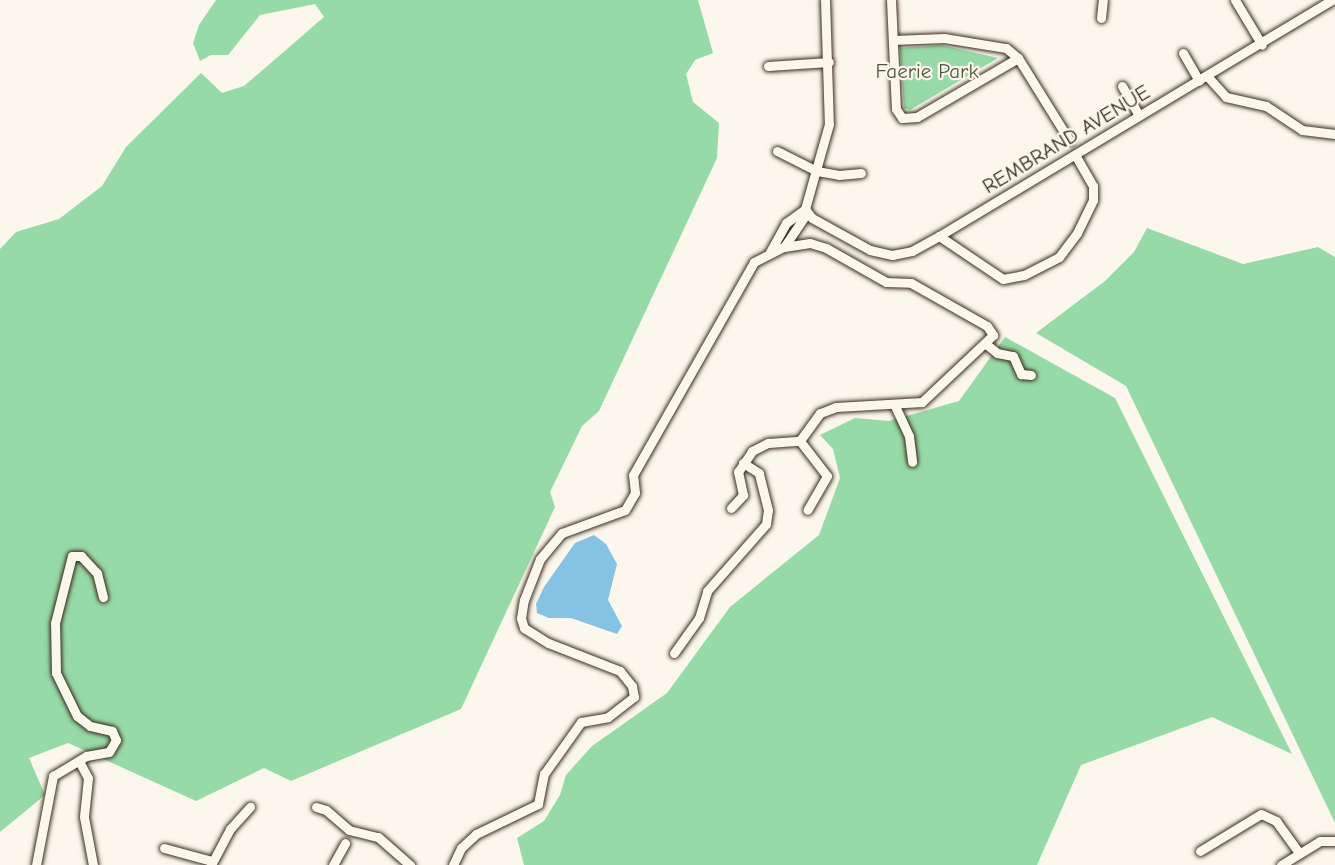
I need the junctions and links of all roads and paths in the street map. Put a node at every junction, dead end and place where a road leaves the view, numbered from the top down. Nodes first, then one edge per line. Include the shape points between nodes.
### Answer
1 (825, 0) edge
2 (891, 0) edge
3 (1103, 0) edge
4 (1236, 0) edge
5 (1332, 0) edge
6 (1101, 18) dead end
7 (893, 40) junction
8 (1262, 45) junction
9 (1183, 52) dead end
10 (1018, 58) junction
11 (829, 62) junction
12 (768, 66) dead end
13 (1204, 79) junction
14 (1122, 86) dead end
15 (1139, 116) junction
16 (1335, 134) edge
17 (1069, 140) dead end
18 (777, 151) dead end
19 (1076, 156) junction
20 (818, 171) junction
21 (861, 173) dead end
22 (808, 213) junction
23 (939, 236) junction
24 (784, 247) junction
25 (770, 252) junction
26 (986, 344) junction
27 (1031, 375) dead end
28 (895, 406) junction
29 (800, 441) junction
30 (912, 462) dead end
31 (743, 463) junction
32 (731, 508) dead end
33 (807, 510) dead end
34 (104, 597) dead end
35 (674, 653) dead end
36 (79, 761) junction
37 (250, 807) dead end
38 (316, 807) dead end
39 (1335, 841) edge
40 (345, 843) dead end
41 (164, 848) dead end
42 (1200, 851) dead end
43 (1299, 853) junction
44 (211, 863) edge
45 (36, 865) edge
46 (93, 865) edge
47 (333, 865) edge
48 (410, 865) edge
49 (453, 865) edge
50 (1281, 865) edge

1 - 11 street
2 - 7 street
3 - 6 street
4 - 8 street
5 - 8 street, REMBRAND AVENUE
7 - 10 street via 934,38 988,44 1006,48
7 - 10 street via 896,109 905,119 926,112
8 - 13 street, REMBRAND AVENUE
9 - 13 street
10 - 17 street
11 - 12 street
11 - 20 street via 829,123
13 - 15 street, REMBRAND AVENUE
13 - 16 street via 1226,97 1266,106 1302,130
14 - 15 street
15 - 19 street, REMBRAND AVENUE
18 - 20 street
19 - 23 street, REMBRAND AVENUE
19 - 23 street via 1092,186 1094,200 1077,233 1059,256 1024,275 1003,279
20 - 21 street via 839,175
20 - 22 street
22 - 23 street, REMBRAND AVENUE via 881,254 905,253
22 - 24 street
22 - 25 street via 786,223
24 - 25 street
24 - 26 street via 816,244 886,282 910,284 987,326 993,335
25 - 49 street via 750,268 633,475 635,491 627,508 556,537 543,553 529,583 521,618 526,630 548,643 620,671 632,686 634,697 608,717 581,722 544,774 538,804 476,834 461,848
26 - 27 street via 997,353 1013,356 1021,374
26 - 28 street via 925,401
28 - 29 street via 827,408 813,419
28 - 30 street via 909,436
29 - 31 street via 763,444
29 - 33 street via 827,472 827,480
31 - 32 street via 738,473 743,493
31 - 35 street via 759,473 768,510 766,524 707,591 699,618
34 - 36 street via 97,573 81,556 72,556 56,623 56,673 77,716 90,726 112,731 116,740 109,752 89,754
36 - 45 street via 51,779
36 - 46 street via 88,776 84,820
37 - 44 street via 231,829
38 - 48 street via 326,810 349,830 378,837
39 - 43 street via 1320,841
40 - 47 street
41 - 44 street
42 - 43 street via 1261,814 1276,821
43 - 50 street

